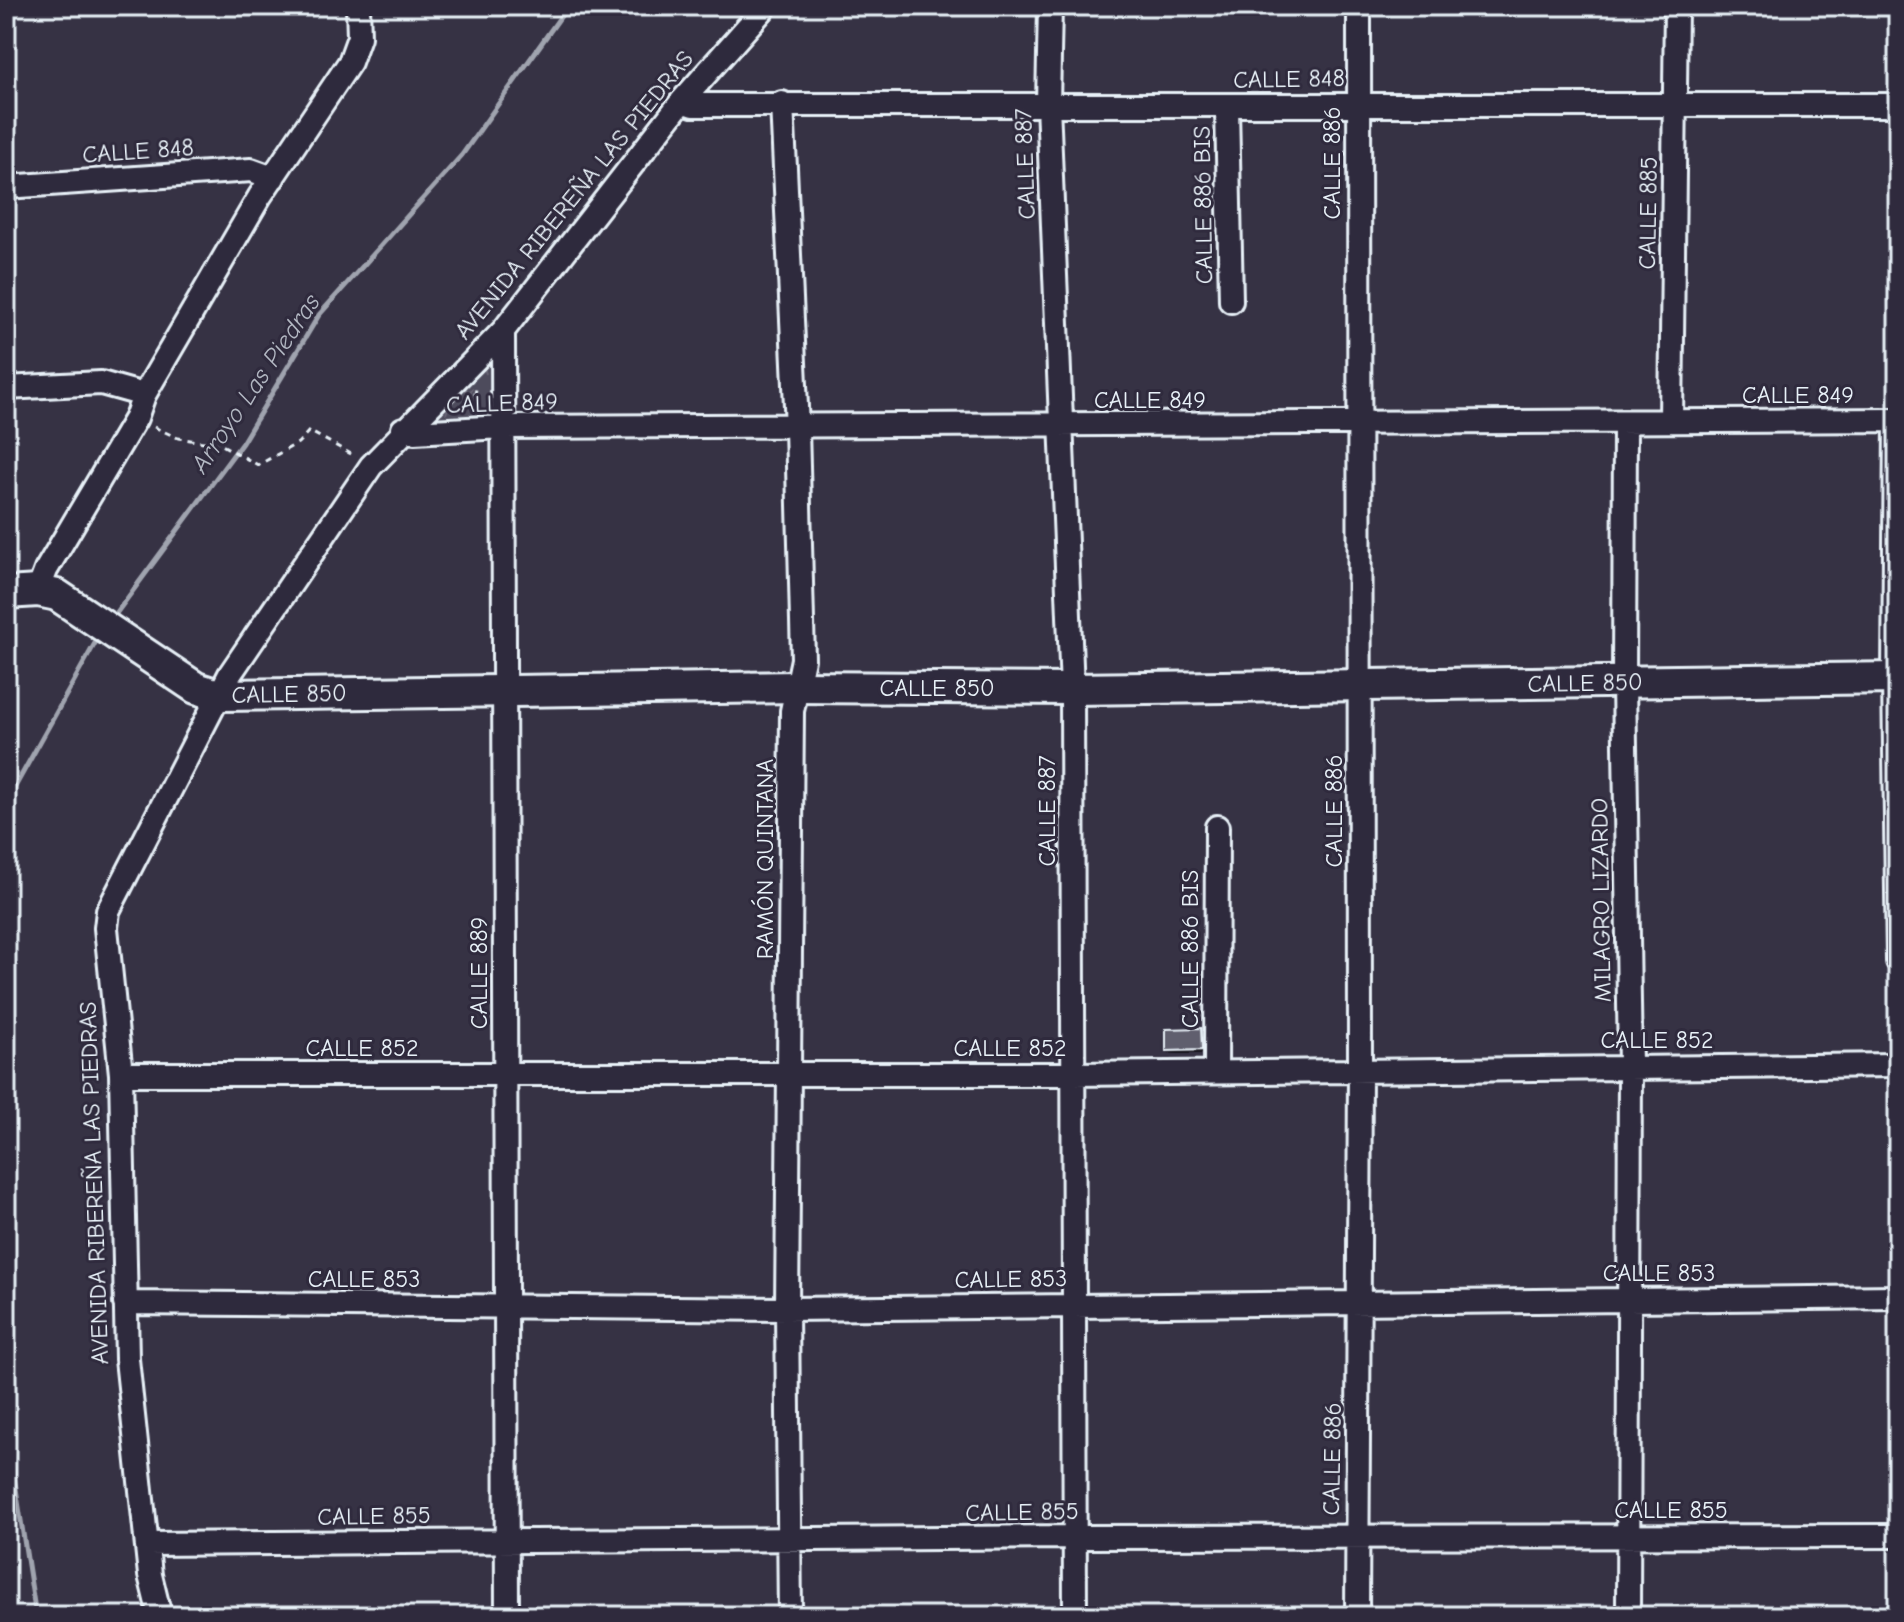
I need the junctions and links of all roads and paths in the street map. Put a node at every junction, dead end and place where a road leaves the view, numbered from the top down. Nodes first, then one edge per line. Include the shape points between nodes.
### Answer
1 (766, 6) edge
2 (1050, 6) edge
3 (1359, 6) edge
4 (1676, 6) edge
5 (359, 15) edge
6 (682, 101) junction
7 (782, 103) junction
8 (1048, 104) junction
9 (1358, 104) junction
10 (1676, 104) junction
11 (1898, 105) edge
12 (1227, 107) junction
13 (273, 178) junction
14 (6, 187) edge
15 (1231, 301) dead end
16 (503, 331) junction
17 (6, 388) edge
18 (144, 395) junction
19 (136, 418) junction
20 (1897, 420) edge
21 (1671, 421) junction
22 (1625, 423) junction
23 (1358, 424) junction
24 (1060, 426) junction
25 (503, 427) junction
26 (797, 428) junction
27 (403, 429) junction
28 (371, 466) junction
29 (38, 591) junction
30 (6, 593) edge
31 (1896, 678) edge
32 (1624, 682) junction
33 (1359, 685) junction
34 (796, 687) junction
35 (1072, 689) junction
36 (504, 690) junction
37 (218, 695) junction
38 (1217, 827) dead end
39 (1898, 961) edge
40 (1898, 1065) edge
41 (1630, 1066) junction
42 (1360, 1071) junction
43 (1216, 1072) junction
44 (121, 1074) junction
45 (506, 1074) junction
46 (791, 1074) junction
47 (1074, 1074) junction
48 (1898, 1297) edge
49 (1628, 1299) junction
50 (1360, 1300) junction
51 (125, 1303) junction
52 (1073, 1303) junction
53 (504, 1306) junction
54 (787, 1309) junction
55 (1628, 1536) junction
56 (1898, 1536) edge
57 (1075, 1537) junction
58 (1357, 1538) junction
59 (790, 1540) junction
60 (506, 1541) junction
61 (147, 1544) junction
62 (160, 1616) edge
63 (507, 1616) edge
64 (790, 1616) edge
65 (1075, 1616) edge
66 (1357, 1616) edge
67 (1628, 1616) edge

1 - 6 street, AVENIDA RIBEREÑA LAS PIEDRAS
2 - 8 street, CALLE 887
3 - 9 street, CALLE 886
4 - 10 street, CALLE 885
5 - 13 street via 359,37 350,62
6 - 7 street, CALLE 848
6 - 16 street, AVENIDA RIBEREÑA LAS PIEDRAS
7 - 8 street, CALLE 848
7 - 26 street, RAMÓN QUINTANA
8 - 12 street, CALLE 848
8 - 24 street, CALLE 887
9 - 10 street, CALLE 848
9 - 12 street, CALLE 848
9 - 23 street, CALLE 886
10 - 11 street, CALLE 848
10 - 21 street, CALLE 885
12 - 15 street, CALLE 886 BIS
13 - 14 street, CALLE 848 via 251,170
13 - 18 street
16 - 25 street, CALLE 889
16 - 27 street, AVENIDA RIBEREÑA LAS PIEDRAS
17 - 18 street via 101,383
18 - 19 street
19 - 28 path via 178,438 222,445 258,465 309,431
19 - 29 street
20 - 21 street, CALLE 849
20 - 31 street
21 - 22 street, CALLE 849
22 - 23 street, CALLE 849
22 - 32 street, MILAGRO LIZARDO
23 - 24 street, CALLE 849
23 - 33 street, CALLE 886
24 - 26 street, CALLE 849
24 - 35 street, CALLE 887
25 - 26 street, CALLE 849
25 - 27 street, CALLE 849
25 - 36 street, CALLE 889
26 - 34 street, RAMÓN QUINTANA via 803,659
27 - 28 street, AVENIDA RIBEREÑA LAS PIEDRAS
28 - 37 street, AVENIDA RIBEREÑA LAS PIEDRAS
29 - 30 main road, CALLE 850
29 - 37 main road, CALLE 850 via 80,608 196,688
31 - 32 main road, CALLE 850
31 - 39 street
32 - 33 main road, CALLE 850
32 - 41 street, MILAGRO LIZARDO
33 - 35 main road, CALLE 850
33 - 42 street, CALLE 886
34 - 35 main road, CALLE 850
34 - 36 main road, CALLE 850
34 - 46 street, RAMÓN QUINTANA
35 - 47 street, CALLE 887
36 - 37 main road, CALLE 850
36 - 45 street, CALLE 889
37 - 44 street, AVENIDA RIBEREÑA LAS PIEDRAS via 108,911
38 - 43 street, CALLE 886 BIS
40 - 41 street, CALLE 852
41 - 42 street, CALLE 852
41 - 49 street, MILAGRO LIZARDO
42 - 43 street, CALLE 852
42 - 50 street, CALLE 886
43 - 47 street, CALLE 852
44 - 45 street, CALLE 852
44 - 51 street, AVENIDA RIBEREÑA LAS PIEDRAS
45 - 46 street, CALLE 852
45 - 53 street, CALLE 889
46 - 47 street, CALLE 852
46 - 54 street, RAMÓN QUINTANA
47 - 52 street, CALLE 887
48 - 49 street, CALLE 853
49 - 50 street, CALLE 853
49 - 55 street, MILAGRO LIZARDO
50 - 52 street, CALLE 853
50 - 58 street, CALLE 886
51 - 53 street, CALLE 853
51 - 61 street, AVENIDA RIBEREÑA LAS PIEDRAS
52 - 54 street, CALLE 853
52 - 57 street, CALLE 887
53 - 54 street, CALLE 853
53 - 60 street, CALLE 889
54 - 59 street, RAMÓN QUINTANA
55 - 56 street, CALLE 855
55 - 58 street, CALLE 855
55 - 67 street, MILAGRO LIZARDO
57 - 58 street, CALLE 855
57 - 59 street, CALLE 855
57 - 65 street, CALLE 887
58 - 66 street, CALLE 886
59 - 60 street, CALLE 855
59 - 64 street, RAMÓN QUINTANA
60 - 61 street, CALLE 855
60 - 63 street, CALLE 889
61 - 62 street, AVENIDA RIBEREÑA LAS PIEDRAS

